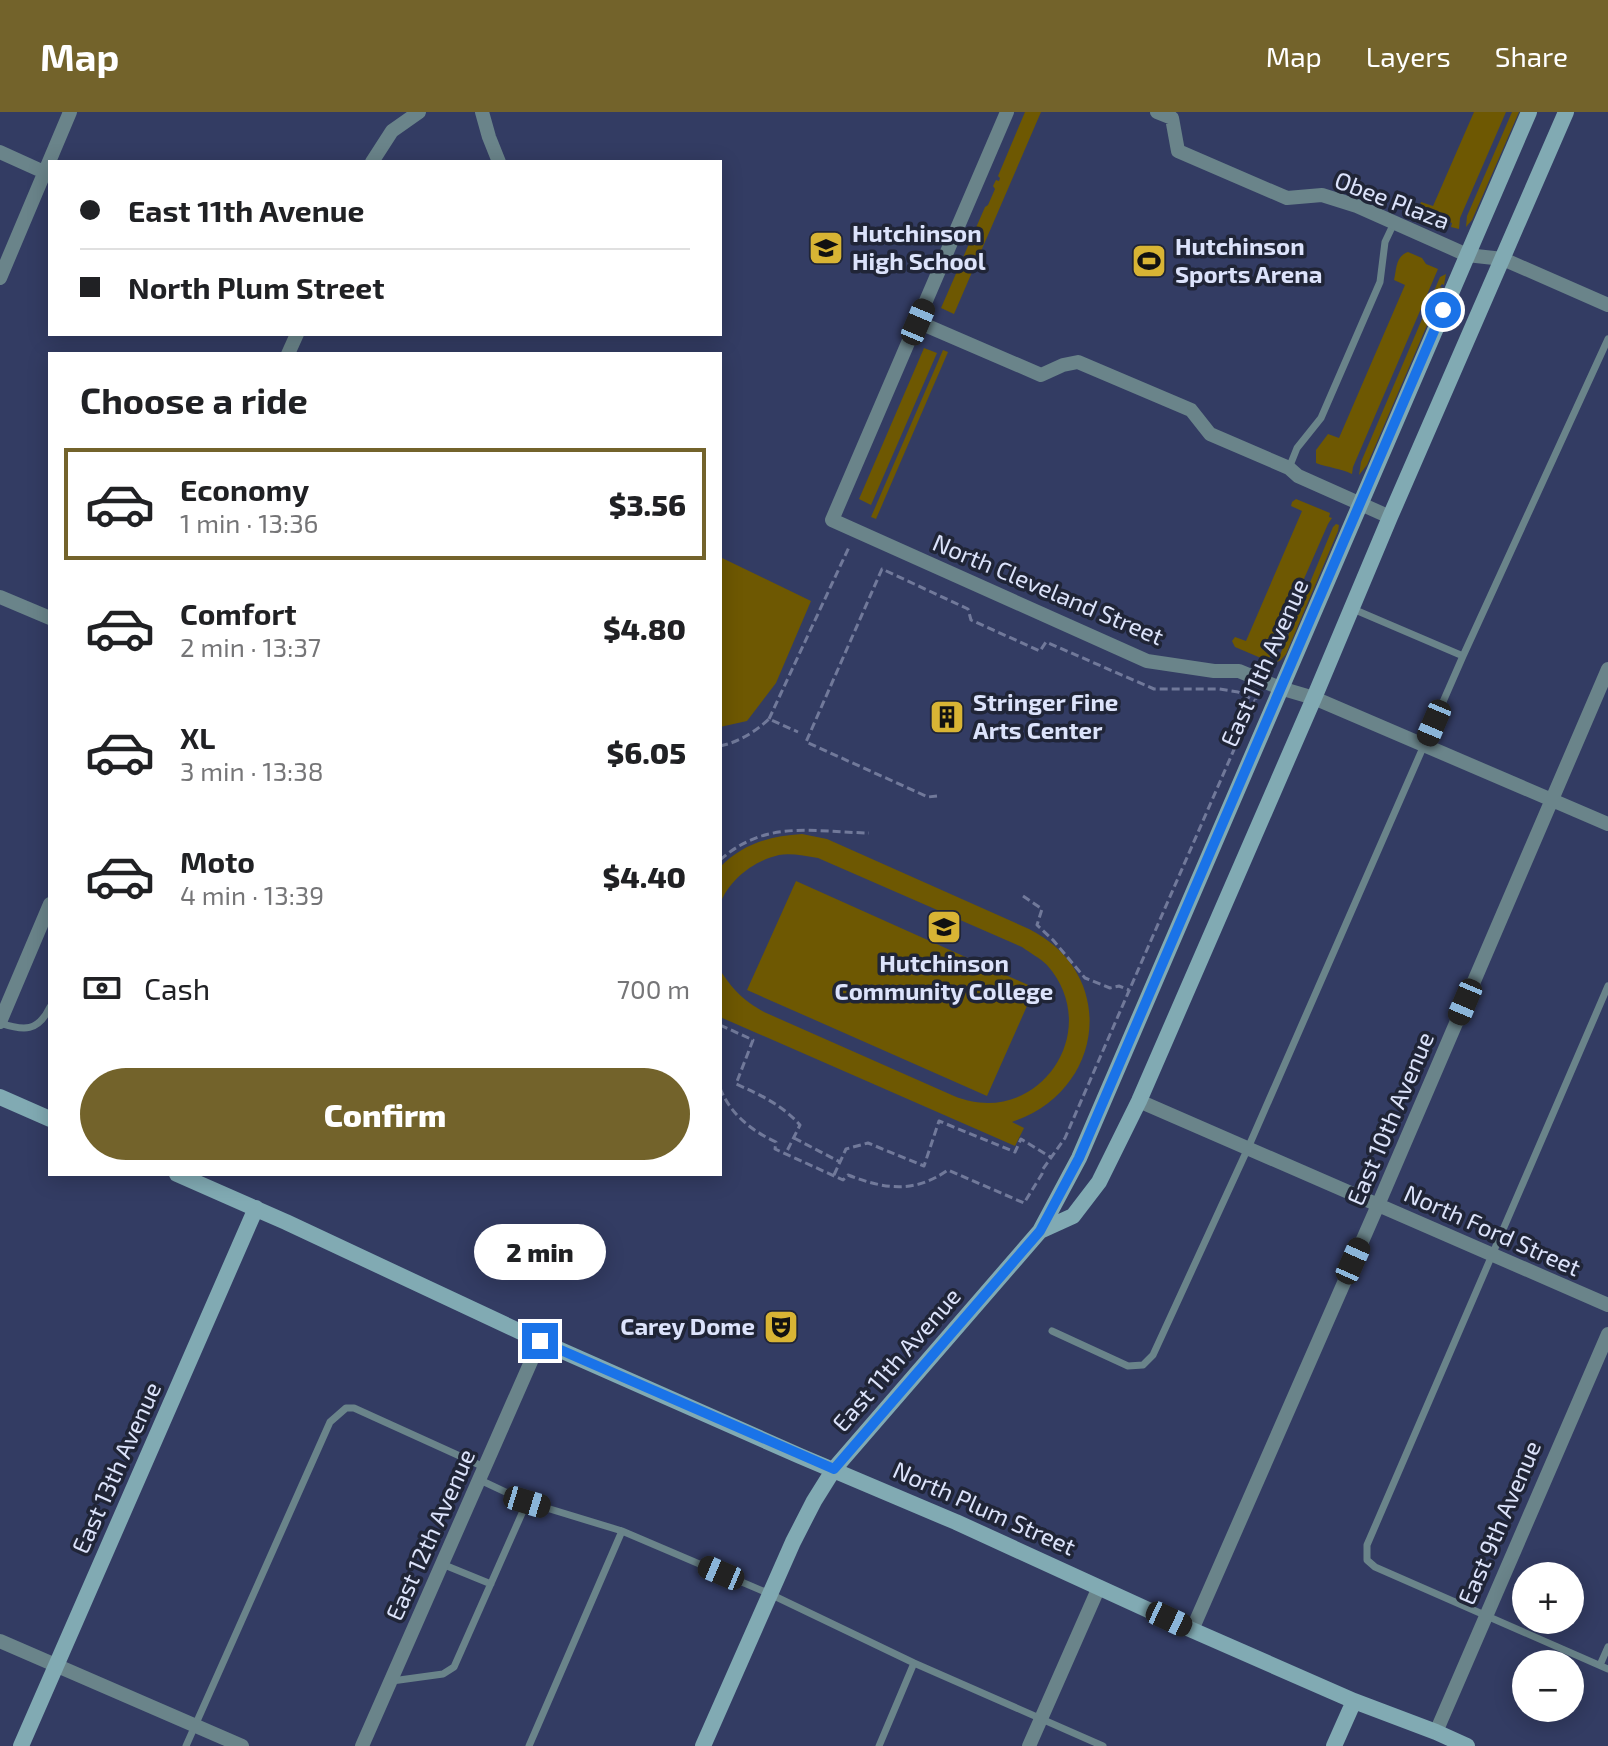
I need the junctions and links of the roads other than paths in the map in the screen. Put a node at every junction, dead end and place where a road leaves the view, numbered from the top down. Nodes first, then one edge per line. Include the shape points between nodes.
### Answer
1 (70, 112) edge
2 (419, 112) edge
3 (482, 112) edge
4 (1007, 112) edge
5 (1157, 112) edge
6 (1529, 112) edge
7 (1566, 112) edge
8 (0, 152) edge
9 (49, 160) edge
10 (373, 160) edge
11 (498, 160) edge
12 (48, 163) edge
13 (44, 172) junction
14 (1394, 223) junction
15 (1467, 255) junction
16 (1503, 259) junction
17 (0, 278) edge
18 (1608, 305) edge
19 (918, 322) junction
20 (1608, 339) edge
21 (1289, 468) junction
22 (1361, 504) junction
23 (1390, 517) junction
24 (0, 597) edge
25 (1353, 609) junction
26 (48, 617) edge
27 (1463, 656) junction
28 (1608, 669) edge
29 (1280, 688) junction
30 (1314, 698) junction
31 (1424, 745) junction
32 (1552, 800) junction
33 (1608, 824) edge
34 (44, 932) edge
35 (1608, 986) edge
36 (48, 1011) edge
37 (0, 1022) edge
38 (0, 1097) edge
39 (1139, 1101) junction
40 (48, 1118) edge
41 (1248, 1148) junction
42 (182, 1176) edge
43 (1378, 1205) junction
44 (256, 1208) junction
45 (1040, 1231) junction
46 (1491, 1254) junction
47 (1608, 1305) edge
48 (1052, 1331) dead end
49 (1608, 1334) edge
50 (540, 1341) junction
51 (834, 1469) junction
52 (482, 1473) junction
53 (527, 1502) junction
54 (622, 1531) junction
55 (442, 1564) junction
56 (491, 1584) junction
57 (1099, 1587) junction
58 (770, 1594) junction
59 (1486, 1616) junction
60 (1192, 1630) junction
61 (0, 1641) edge
62 (1608, 1647) edge
63 (914, 1663) junction
64 (56, 1665) junction
65 (1604, 1667) edge
66 (390, 1682) junction
67 (1354, 1701) junction
68 (1041, 1719) junction
69 (195, 1726) junction
70 (1436, 1732) junction
71 (21, 1746) edge
72 (186, 1746) edge
73 (242, 1746) edge
74 (362, 1746) edge
75 (529, 1746) edge
76 (703, 1746) edge
77 (879, 1746) edge
78 (1029, 1746) edge
79 (1103, 1746) edge
80 (1334, 1746) edge
81 (1467, 1746) edge

1 - 9 street
2 - 10 street via 392,131
3 - 11 street
4 - 19 street
5 - 14 street, Obee Plaza via 1172,118 1178,151 1287,198 1322,195
6 - 15 street, East 11th Avenue
7 - 16 street, East 11th Avenue
8 - 13 street
12 - 13 street
13 - 17 street
14 - 15 street, Obee Plaza
14 - 21 lane via 1374,296 1321,418 1297,448
15 - 16 street, Obee Plaza
15 - 22 street, East 11th Avenue
16 - 18 street, Obee Plaza
16 - 23 street, East 11th Avenue
19 - 21 street via 1041,375 1078,362 1191,410 1210,434
19 - 29 street, North Cleveland Street via 832,520 1147,661 1239,671
20 - 27 lane
21 - 22 street
22 - 23 street
22 - 29 street, East 11th Avenue
23 - 25 street, East 11th Avenue
24 - 26 street
25 - 27 lane
25 - 30 street, East 11th Avenue
27 - 31 lane
28 - 32 street, East 10th Avenue
29 - 30 street, North Cleveland Street
29 - 45 street, East 11th Avenue via 1079,1158
30 - 31 street, North Cleveland Street
30 - 39 street, East 11th Avenue
31 - 32 street, North Cleveland Street
31 - 41 lane
32 - 33 street, North Cleveland Street
32 - 43 street, East 10th Avenue
34 - 37 street
35 - 46 lane
36 - 37 lane via 31,1028 18,1030
38 - 40 street
39 - 41 street, North Ford Street
39 - 45 street, East 11th Avenue via 1099,1182 1073,1216
41 - 43 street, North Ford Street
41 - 48 lane via 1153,1355 1143,1365 1128,1366
42 - 44 street, North Plum Street
43 - 46 street, North Ford Street
43 - 60 street, East 10th Avenue
44 - 50 street, North Plum Street
44 - 64 street, East 13th Avenue
45 - 51 street, East 11th Avenue
46 - 47 street, North Ford Street
46 - 59 lane via 1367,1545 1367,1560 1375,1567
49 - 59 street, East 9th Avenue
50 - 51 street, North Plum Street
50 - 52 street, East 12th Avenue
51 - 57 street, North Plum Street
51 - 58 street, East 11th Avenue
52 - 53 lane
52 - 55 street, East 12th Avenue
52 - 69 lane via 354,1408 334,1417
53 - 54 lane
53 - 56 lane
54 - 58 lane
54 - 75 lane
55 - 56 lane
55 - 66 street, East 12th Avenue
56 - 66 lane via 454,1667 443,1674
57 - 60 street, North Plum Street
57 - 68 street
58 - 63 lane
58 - 76 street, East 11th Avenue
59 - 65 lane
59 - 70 street, East 9th Avenue
60 - 67 street, North Plum Street
61 - 64 street
62 - 65 lane
63 - 68 lane
63 - 77 lane
64 - 69 street
64 - 71 street, East 13th Avenue
66 - 74 street, East 12th Avenue
67 - 70 street, North Plum Street
67 - 80 street
68 - 78 street
68 - 79 lane
69 - 72 lane
69 - 73 street
70 - 81 street, North Plum Street

